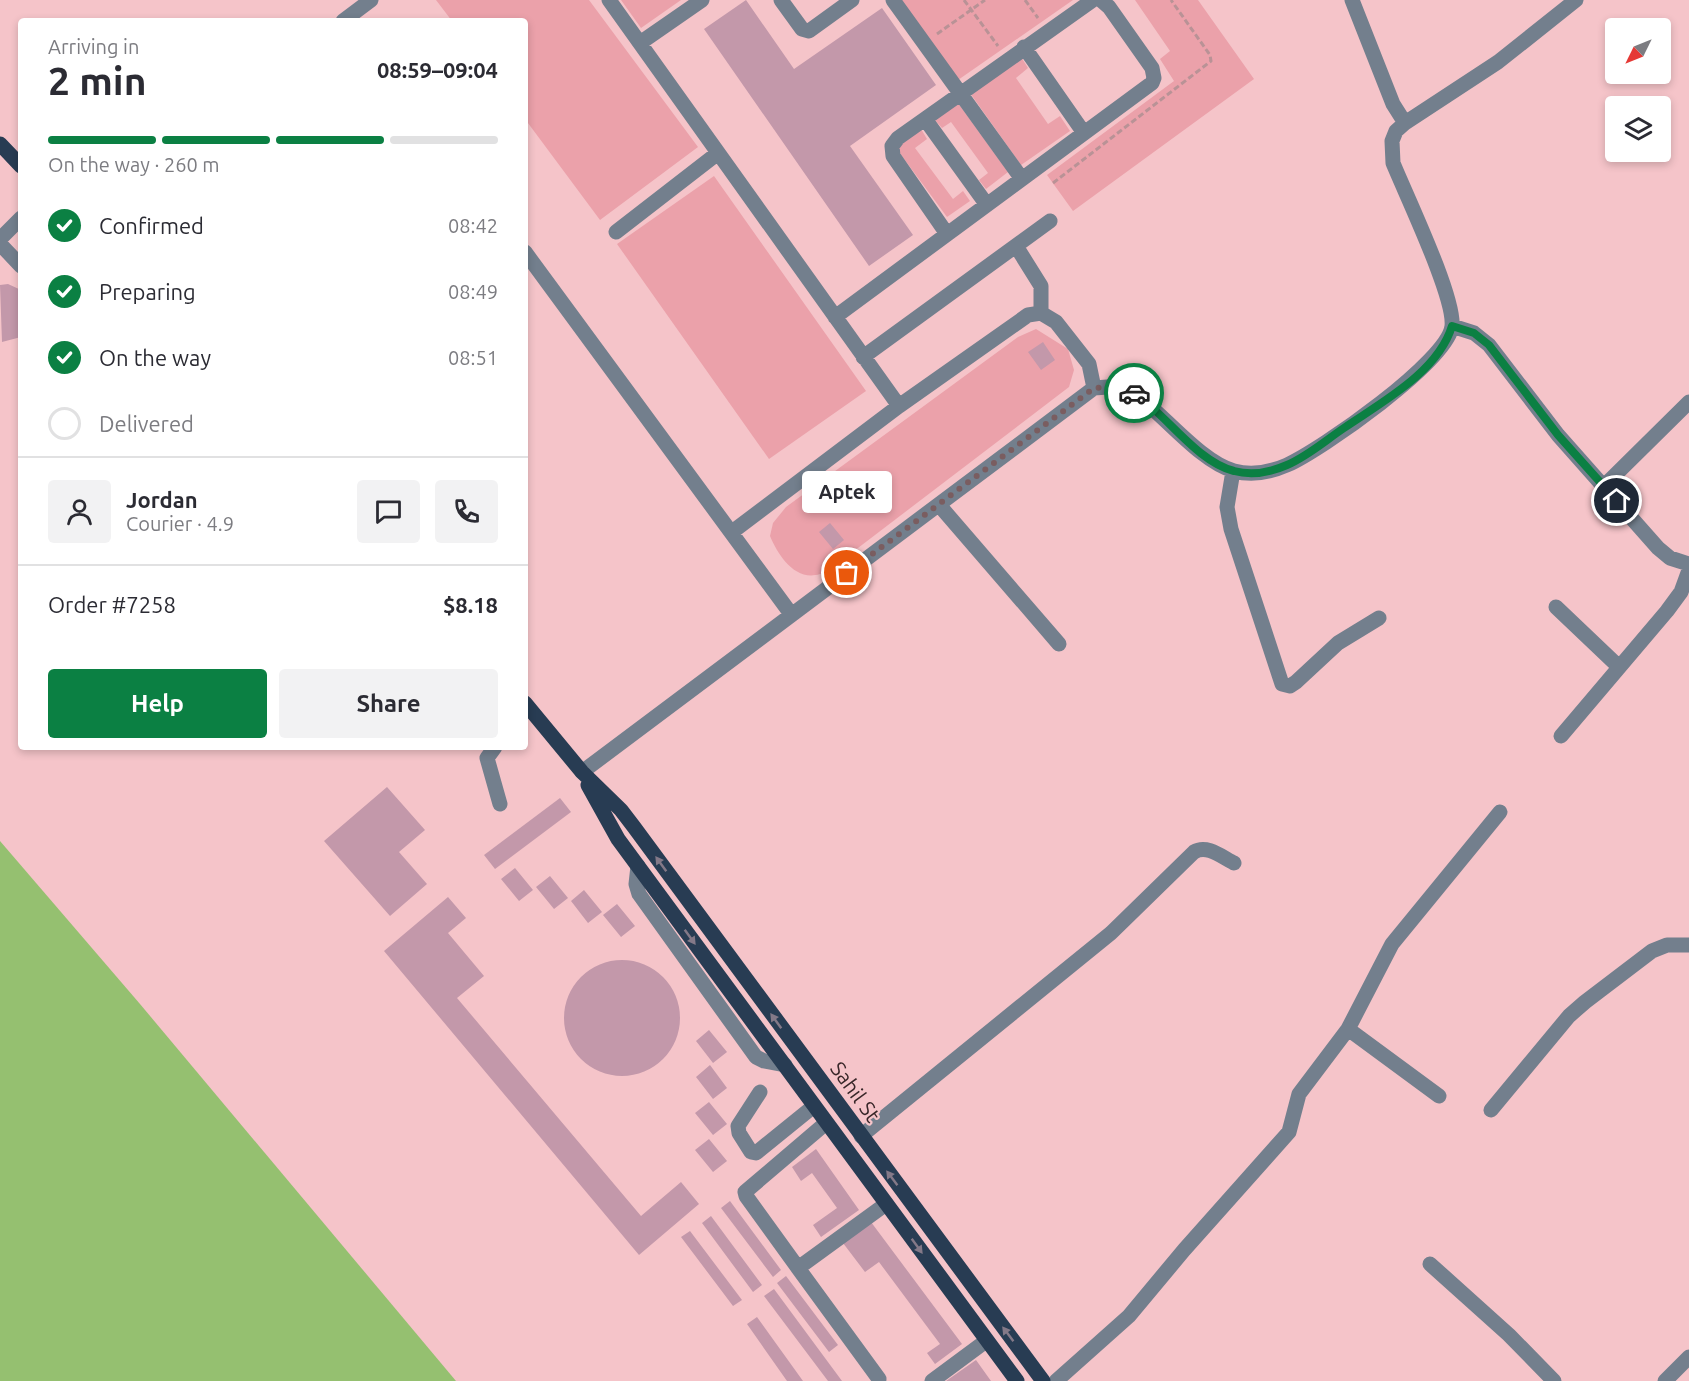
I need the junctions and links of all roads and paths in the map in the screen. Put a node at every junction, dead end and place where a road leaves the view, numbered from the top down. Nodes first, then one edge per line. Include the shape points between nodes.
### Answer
1 (371, 0) edge
2 (609, 0) edge
3 (702, 0) edge
4 (781, 0) edge
5 (852, 0) edge
6 (893, 0) edge
7 (964, 0) edge
8 (985, 0) edge
9 (1025, 0) edge
10 (1093, 0) edge
11 (1101, 0) edge
12 (1352, 0) edge
13 (1576, 0) edge
14 (971, 10) junction
15 (347, 18) edge
16 (1038, 18) dead end
17 (933, 37) dead end
18 (640, 44) junction
19 (998, 46) dead end
20 (1024, 47) junction
21 (962, 92) junction
22 (925, 118) junction
23 (1405, 123) junction
24 (1084, 133) junction
25 (0, 144) edge
26 (718, 153) junction
27 (18, 163) edge
28 (1022, 178) junction
29 (987, 205) junction
30 (18, 221) edge
31 (1050, 221) dead end
32 (616, 232) dead end
33 (947, 234) junction
34 (1016, 246) junction
35 (528, 256) edge
36 (18, 263) edge
37 (1041, 313) junction
38 (835, 317) junction
39 (1452, 326) junction
40 (863, 357) junction
41 (1094, 388) junction
42 (1689, 402) edge
43 (899, 406) junction
44 (1233, 471) junction
45 (1604, 486) junction
46 (940, 506) junction
47 (732, 532) junction
48 (1689, 564) edge
49 (1689, 570) edge
50 (1556, 607) dead end
51 (791, 614) junction
52 (1379, 618) dead end
53 (1059, 644) dead end
54 (1618, 666) junction
55 (528, 712) edge
56 (1561, 736) dead end
57 (493, 750) edge
58 (582, 772) junction
59 (500, 804) dead end
60 (1500, 812) dead end
61 (1234, 863) dead end
62 (1689, 945) edge
63 (1348, 1029) junction
64 (760, 1092) dead end
65 (1439, 1096) dead end
66 (814, 1106) junction
67 (1491, 1110) dead end
68 (826, 1123) junction
69 (861, 1136) junction
70 (886, 1204) junction
71 (1430, 1264) dead end
72 (798, 1268) junction
73 (986, 1341) junction
74 (1689, 1357) edge
75 (879, 1379) dead end
76 (932, 1381) edge
77 (1017, 1381) edge
78 (1043, 1381) edge
79 (1056, 1381) edge
80 (1554, 1381) edge
81 (1665, 1381) edge

1 - 15 street
2 - 18 street
3 - 18 street
4 - 5 street via 802,29 809,31
6 - 21 street
7 - 14 path
8 - 14 path
9 - 16 path
10 - 20 street
11 - 24 street via 1152,68 1154,78
12 - 23 street via 1393,104
13 - 23 street via 1498,62
14 - 17 path
14 - 19 path
18 - 26 street
20 - 21 street
20 - 24 street
21 - 22 street
21 - 28 street
22 - 29 street
22 - 33 street via 898,138 892,146 893,156
23 - 39 street via 1392,141 1393,163 1448,298
24 - 28 street
25 - 27 main road
26 - 32 street
26 - 38 street
28 - 29 street
29 - 33 street
30 - 36 street via 0,244
31 - 34 street
33 - 38 street
34 - 37 street via 1041,286
34 - 40 street
35 - 47 street
37 - 41 street via 1056,322 1089,364
37 - 43 street via 1016,320
38 - 40 street
39 - 44 street via 1441,349 1416,375 1303,457 1271,471
39 - 45 street via 1474,333 1489,345 1558,435
40 - 43 street
41 - 44 street via 1121,386 1130,390 1206,456
41 - 46 street
42 - 45 street
43 - 47 street
44 - 52 street via 1227,507 1231,529 1282,684 1290,686 1296,682 1338,644
45 - 48 street via 1658,548 1670,558
46 - 51 street
46 - 53 street
47 - 51 street
49 - 54 street via 1681,592 1667,611
50 - 54 street
51 - 58 street
54 - 56 street
55 - 58 main road
57 - 59 street via 487,758
58 -> 66 main road, Sahil St via 606,819 638,866
69 -> 58 main road, Sahil St via 621,810
60 - 63 street via 1392,944
61 - 69 street via 1208,849 1194,852 1111,933
62 - 67 street via 1667,945 1652,951 1585,1002
63 - 65 street
63 - 79 street via 1299,1094 1289,1132 1129,1316
64 - 66 street via 738,1126 751,1152 756,1153
66 - 68 main road, Sahil St
68 - 70 main road, Sahil St
68 - 72 street via 746,1192
78 -> 69 main road, Sahil St
70 - 72 street
70 -> 73 main road, Sahil St
71 - 80 street
72 - 75 street
73 - 76 street
73 - 77 main road, Sahil St
74 - 81 street

